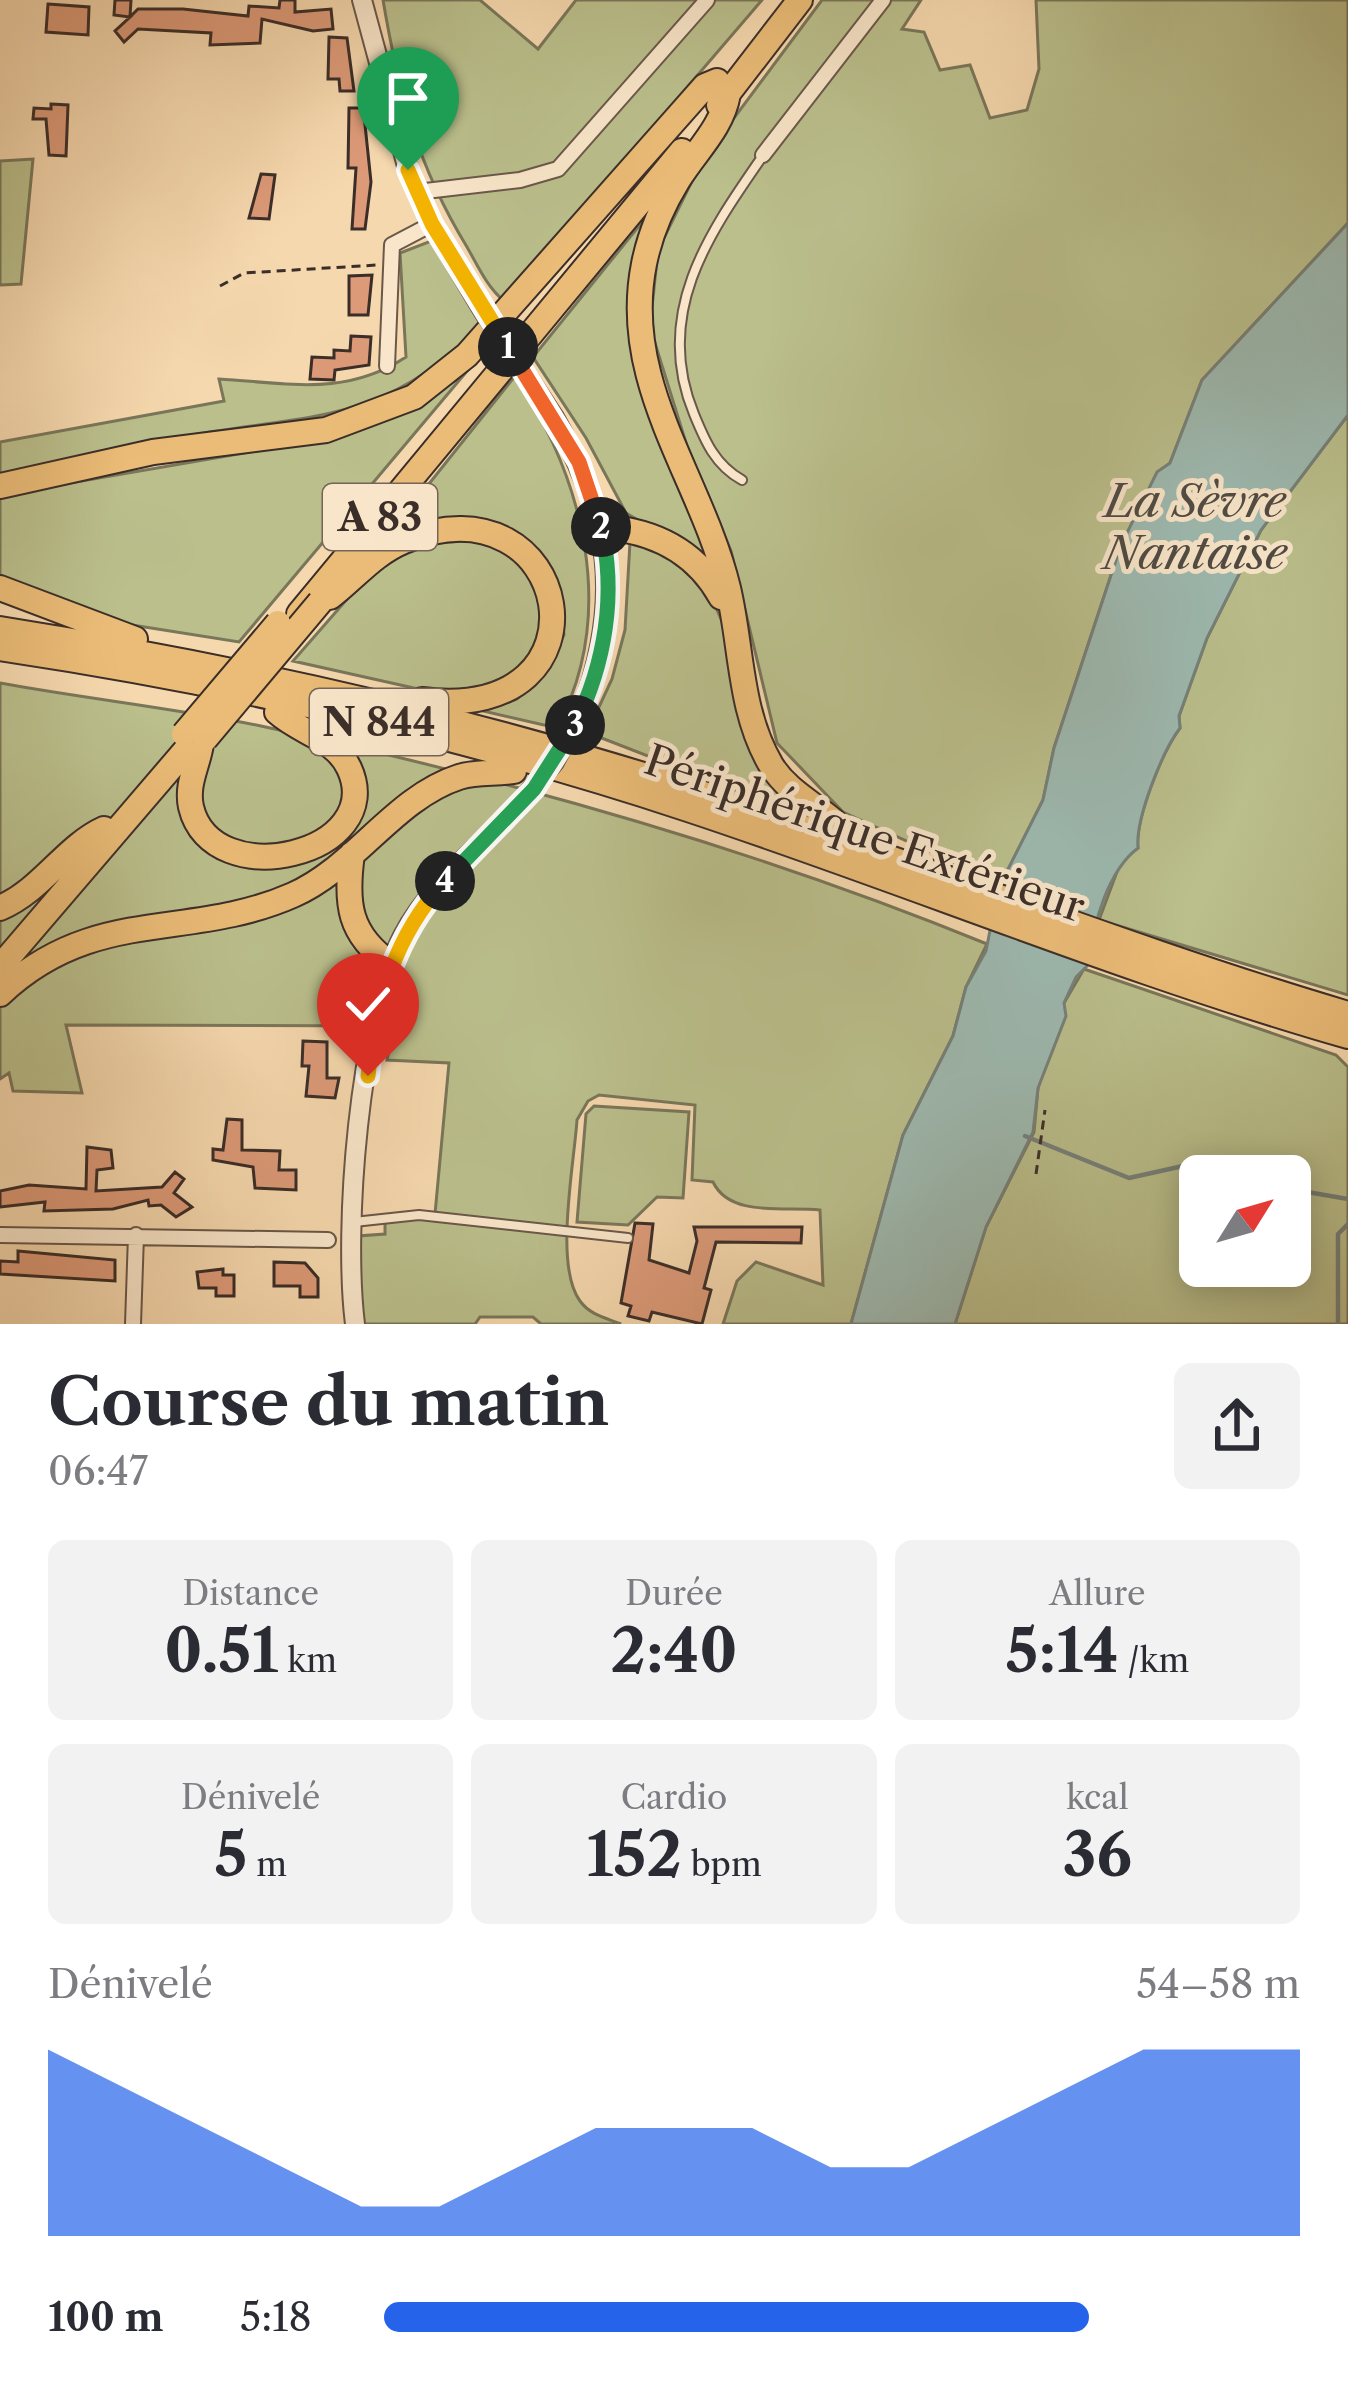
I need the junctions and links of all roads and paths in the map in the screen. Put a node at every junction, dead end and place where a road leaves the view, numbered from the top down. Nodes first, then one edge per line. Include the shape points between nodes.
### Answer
1 (362, 0) edge
2 (707, 0) edge
3 (781, 0) edge
4 (800, 0) edge
5 (883, 0) edge
6 (723, 87) junction
7 (693, 124) junction
8 (763, 155) joint
9 (417, 192) junction
10 (432, 224) junction
11 (391, 265) junction
12 (220, 286) dead end
13 (386, 366) dead end
14 (472, 410) junction
15 (742, 480) dead end
16 (0, 486) edge
17 (603, 535) junction
18 (0, 588) edge
19 (320, 602) junction
20 (732, 614) junction
21 (284, 624) junction
22 (0, 629) edge
23 (0, 648) edge
24 (155, 655) junction
25 (0, 662) edge
26 (397, 706) junction
27 (278, 712) junction
28 (197, 738) junction
29 (514, 771) junction
30 (633, 792) junction
31 (102, 839) junction
32 (854, 846) junction
33 (352, 854) junction
34 (926, 883) junction
35 (0, 908) edge
36 (0, 950) edge
37 (392, 964) junction
38 (0, 967) edge
39 (0, 994) edge
40 (1348, 1014) edge
41 (1348, 1036) edge
42 (1045, 1110) dead end
43 (1036, 1174) dead end
44 (352, 1230) junction
45 (0, 1234) edge
46 (136, 1235) junction
47 (628, 1238) dead end
48 (328, 1240) dead end
49 (133, 1324) edge
50 (355, 1324) edge

1 - 9 street
2 - 9 street via 559,169
3 - 6 highway
4 - 6 highway
5 - 8 street
6 - 7 highway
6 - 16 highway via 705,86 467,355 414,397 326,430 153,452
6 - 20 highway via 724,115 655,224 639,316 654,397 718,557
7 - 14 highway, A 83
7 - 21 highway, A 83
8 - 15 lane via 697,261 677,327 681,380 705,441
9 - 10 street
10 - 11 street via 392,245
10 - 17 street, bridge via 555,418
11 - 12 path via 244,273
11 - 13 street
14 - 19 highway
14 - 21 highway, A 83
17 - 20 highway via 637,531 686,554
17 - 37 street, bridge via 609,595 584,708 554,762 428,899
18 - 24 highway via 133,638
19 - 26 highway via 381,554 429,534 490,533 534,561 554,619 532,673 480,702
19 - 28 highway, bridge
20 - 32 highway via 760,745 789,788
21 - 28 highway, A 83, bridge
22 - 24 highway, N 844
23 - 30 highway, Périphérique Extérieur / N 844 via 262,694
24 - 26 highway, N 844
25 - 27 highway
26 - 32 highway, N 844 via 663,781
27 - 28 highway via 326,742 354,782 343,825 310,848 245,855 208,837 189,794
27 - 29 highway
28 - 31 highway, A 83
29 - 30 highway via 595,794
29 - 33 highway via 439,786
30 - 34 highway, Périphérique Extérieur / N 844
31 - 35 highway via 89,836
31 - 36 highway, A 83
31 - 38 highway, A 83
32 - 34 highway, N 844
33 - 37 highway via 352,924
33 - 39 highway via 280,901 72,944
34 - 40 highway, N 844
34 - 41 highway, Périphérique Extérieur / N 844
37 - 44 street via 371,1049
42 - 43 path
44 - 47 lane via 419,1215
44 - 50 street
45 - 46 street
46 - 48 street
46 - 49 street

